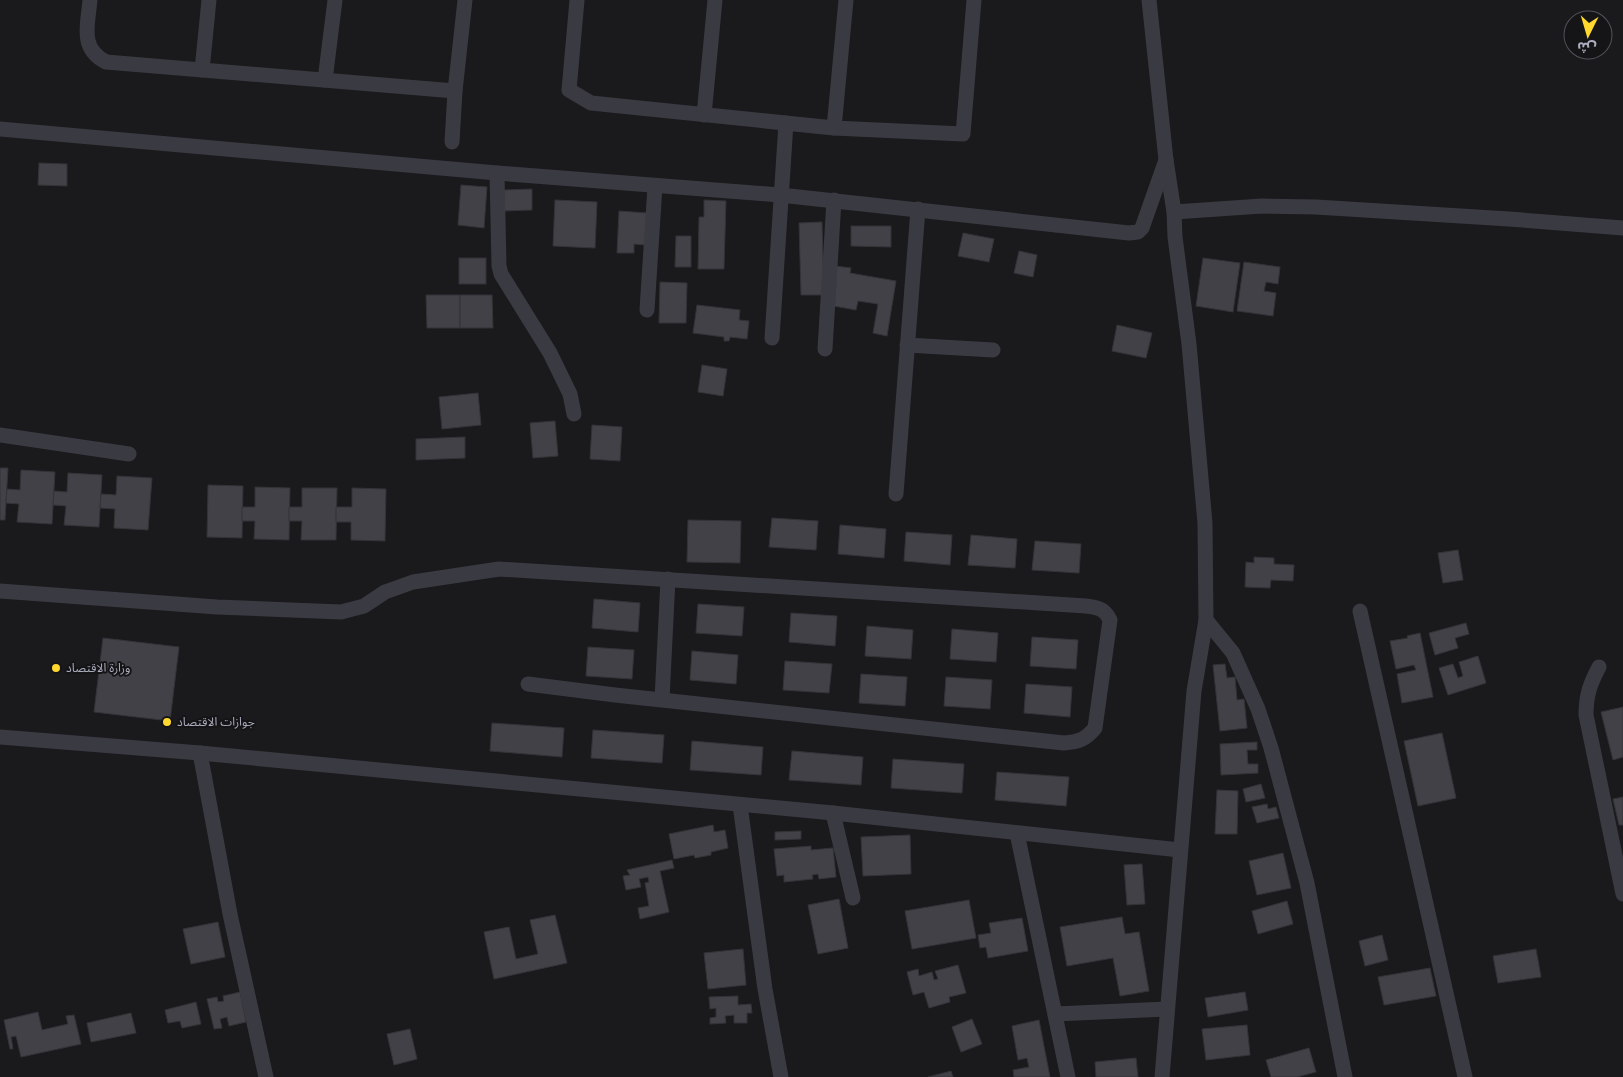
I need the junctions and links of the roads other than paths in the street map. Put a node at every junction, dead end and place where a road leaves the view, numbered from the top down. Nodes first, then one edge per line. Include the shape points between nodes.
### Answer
1 (90, 0) edge
2 (209, 0) edge
3 (335, 0) edge
4 (465, 0) edge
5 (577, 0) edge
6 (716, 0) edge
7 (846, 0) edge
8 (974, 0) edge
9 (1149, 0) edge
10 (202, 70) junction
11 (325, 80) junction
12 (455, 91) junction
13 (704, 115) junction
14 (786, 123) junction
15 (834, 128) junction
16 (0, 129) edge
17 (452, 142) dead end
18 (1166, 160) junction
19 (496, 173) junction
20 (655, 186) junction
21 (780, 194) junction
22 (834, 200) junction
23 (918, 209) junction
24 (1174, 212) junction
25 (1623, 228) edge
26 (647, 310) dead end
27 (772, 338) dead end
28 (907, 346) junction
29 (825, 349) dead end
30 (993, 350) dead end
31 (574, 414) dead end
32 (0, 435) edge
33 (129, 454) dead end
34 (896, 494) dead end
35 (668, 579) junction
36 (0, 591) edge
37 (1360, 611) dead end
38 (1206, 620) junction
39 (1599, 667) dead end
40 (528, 684) dead end
41 (662, 698) junction
42 (0, 737) edge
43 (200, 753) junction
44 (740, 805) junction
45 (833, 813) junction
46 (1017, 833) junction
47 (1180, 850) junction
48 (1623, 889) edge
49 (853, 898) dead end
50 (1167, 1009) junction
51 (1055, 1014) junction
52 (266, 1077) edge
53 (781, 1077) edge
54 (1068, 1077) edge
55 (1162, 1077) edge
56 (1345, 1077) edge
57 (1465, 1077) edge

1 - 10 street via 87,41 96,57 106,62
2 - 10 street
3 - 11 street
4 - 12 street
5 - 13 street via 569,90 591,103
6 - 13 street
7 - 15 street
8 - 15 street via 963,134
9 - 18 street
10 - 11 street
11 - 12 street
12 - 17 street
13 - 14 street
14 - 15 street
14 - 21 street
16 - 19 street
18 - 23 street via 1142,228 1134,233
18 - 24 street
19 - 20 street
19 - 31 street via 501,274 550,353 570,394
20 - 21 street
20 - 26 street
21 - 22 street
21 - 27 street
22 - 23 street
22 - 29 street
23 - 28 street
24 - 25 street via 1262,206 1316,207
24 - 38 street via 1205,523
28 - 30 street
28 - 34 street
32 - 33 street
35 - 36 street via 499,569 413,582 385,592 364,606 341,612
35 - 41 street
35 - 41 street via 1086,606 1106,612 1110,620 1095,728 1079,742 1054,742
37 - 57 street
38 - 47 street via 1194,691
38 - 56 street via 1234,653 1271,748 1307,883
39 - 48 street via 1590,684 1586,714
40 - 41 street
42 - 43 street
43 - 44 street
43 - 52 street via 230,914
44 - 45 street
44 - 53 street via 765,989
45 - 46 street
45 - 49 street
46 - 47 street
46 - 51 street
47 - 50 street
50 - 51 street
50 - 55 street
51 - 54 street

